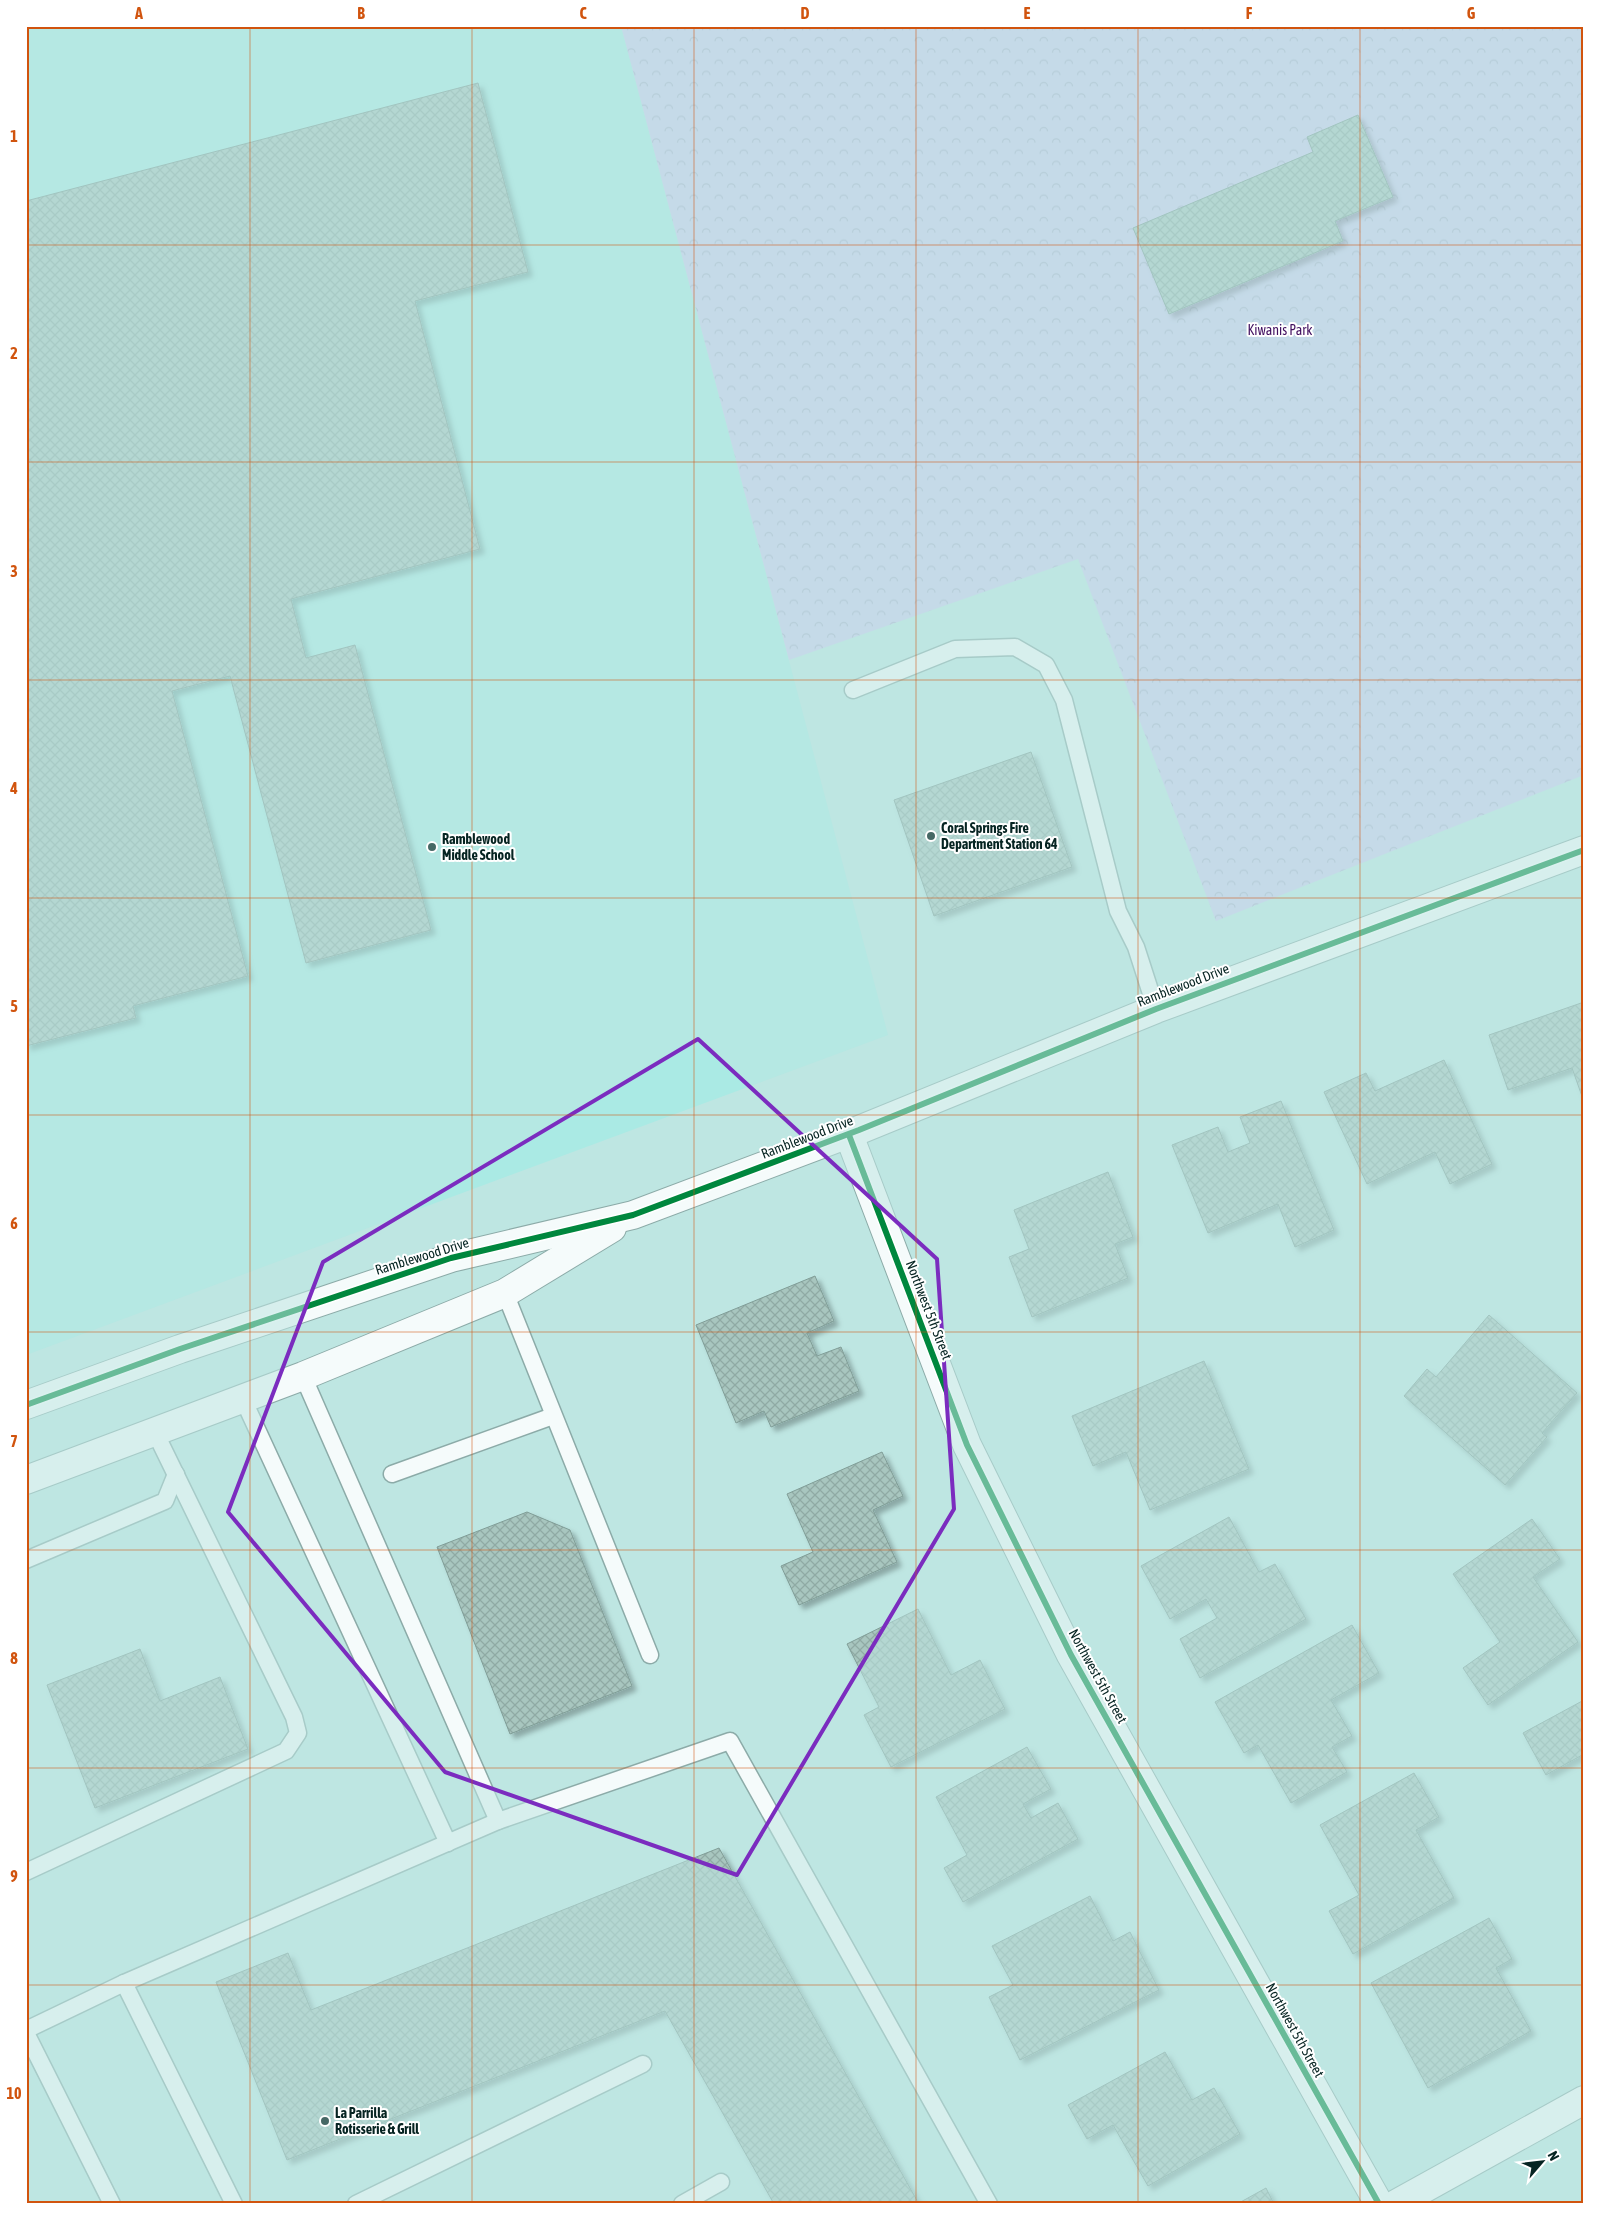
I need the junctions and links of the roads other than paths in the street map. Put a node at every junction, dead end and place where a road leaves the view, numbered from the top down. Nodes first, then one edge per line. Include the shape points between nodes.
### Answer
1 (853, 690) dead end
2 (1584, 850) edge
3 (1156, 1008) junction
4 (849, 1135) junction
5 (633, 1215) junction
6 (505, 1293) junction
7 (303, 1376) junction
8 (243, 1399) junction
9 (26, 1405) edge
10 (553, 1416) junction
11 (155, 1432) junction
12 (176, 1474) junction
13 (392, 1474) dead end
14 (26, 1480) edge
15 (26, 1560) edge
16 (650, 1655) dead end
17 (498, 1821) junction
18 (448, 1843) junction
19 (26, 1872) edge
20 (124, 1983) junction
21 (26, 2032) edge
22 (643, 2064) dead end
23 (1584, 2100) edge
24 (721, 2182) dead end
25 (112, 2204) edge
26 (234, 2204) edge
27 (356, 2204) edge
28 (682, 2204) edge
29 (990, 2204) edge
30 (1378, 2204) edge
31 (1396, 2204) edge

1 - 3 lane via 956,649 1015,647 1046,665 1064,700 1118,911 1136,947
2 - 3 street, Ramblewood Drive
3 - 4 street, Ramblewood Drive
4 - 5 street, Ramblewood Drive
4 - 30 street, Northwest 5th Street via 967,1445 1071,1654
5 - 6 street, Ramblewood Drive
5 - 9 street, Ramblewood Drive via 451,1258 180,1349
6 - 7 street, Ramblewood Drive
6 - 10 lane
7 - 8 street, Ramblewood Drive
7 - 17 lane
8 - 11 street, Ramblewood Drive
8 - 18 lane
10 - 13 lane
10 - 16 lane
11 - 12 lane
11 - 14 street, Ramblewood Drive
12 - 15 lane via 165,1501
12 - 19 lane via 294,1717 298,1733 286,1751
17 - 18 lane
17 - 29 lane via 730,1741
18 - 20 lane
20 - 21 lane
20 - 26 lane
21 - 25 lane
22 - 27 lane
23 - 31 street
24 - 28 lane

